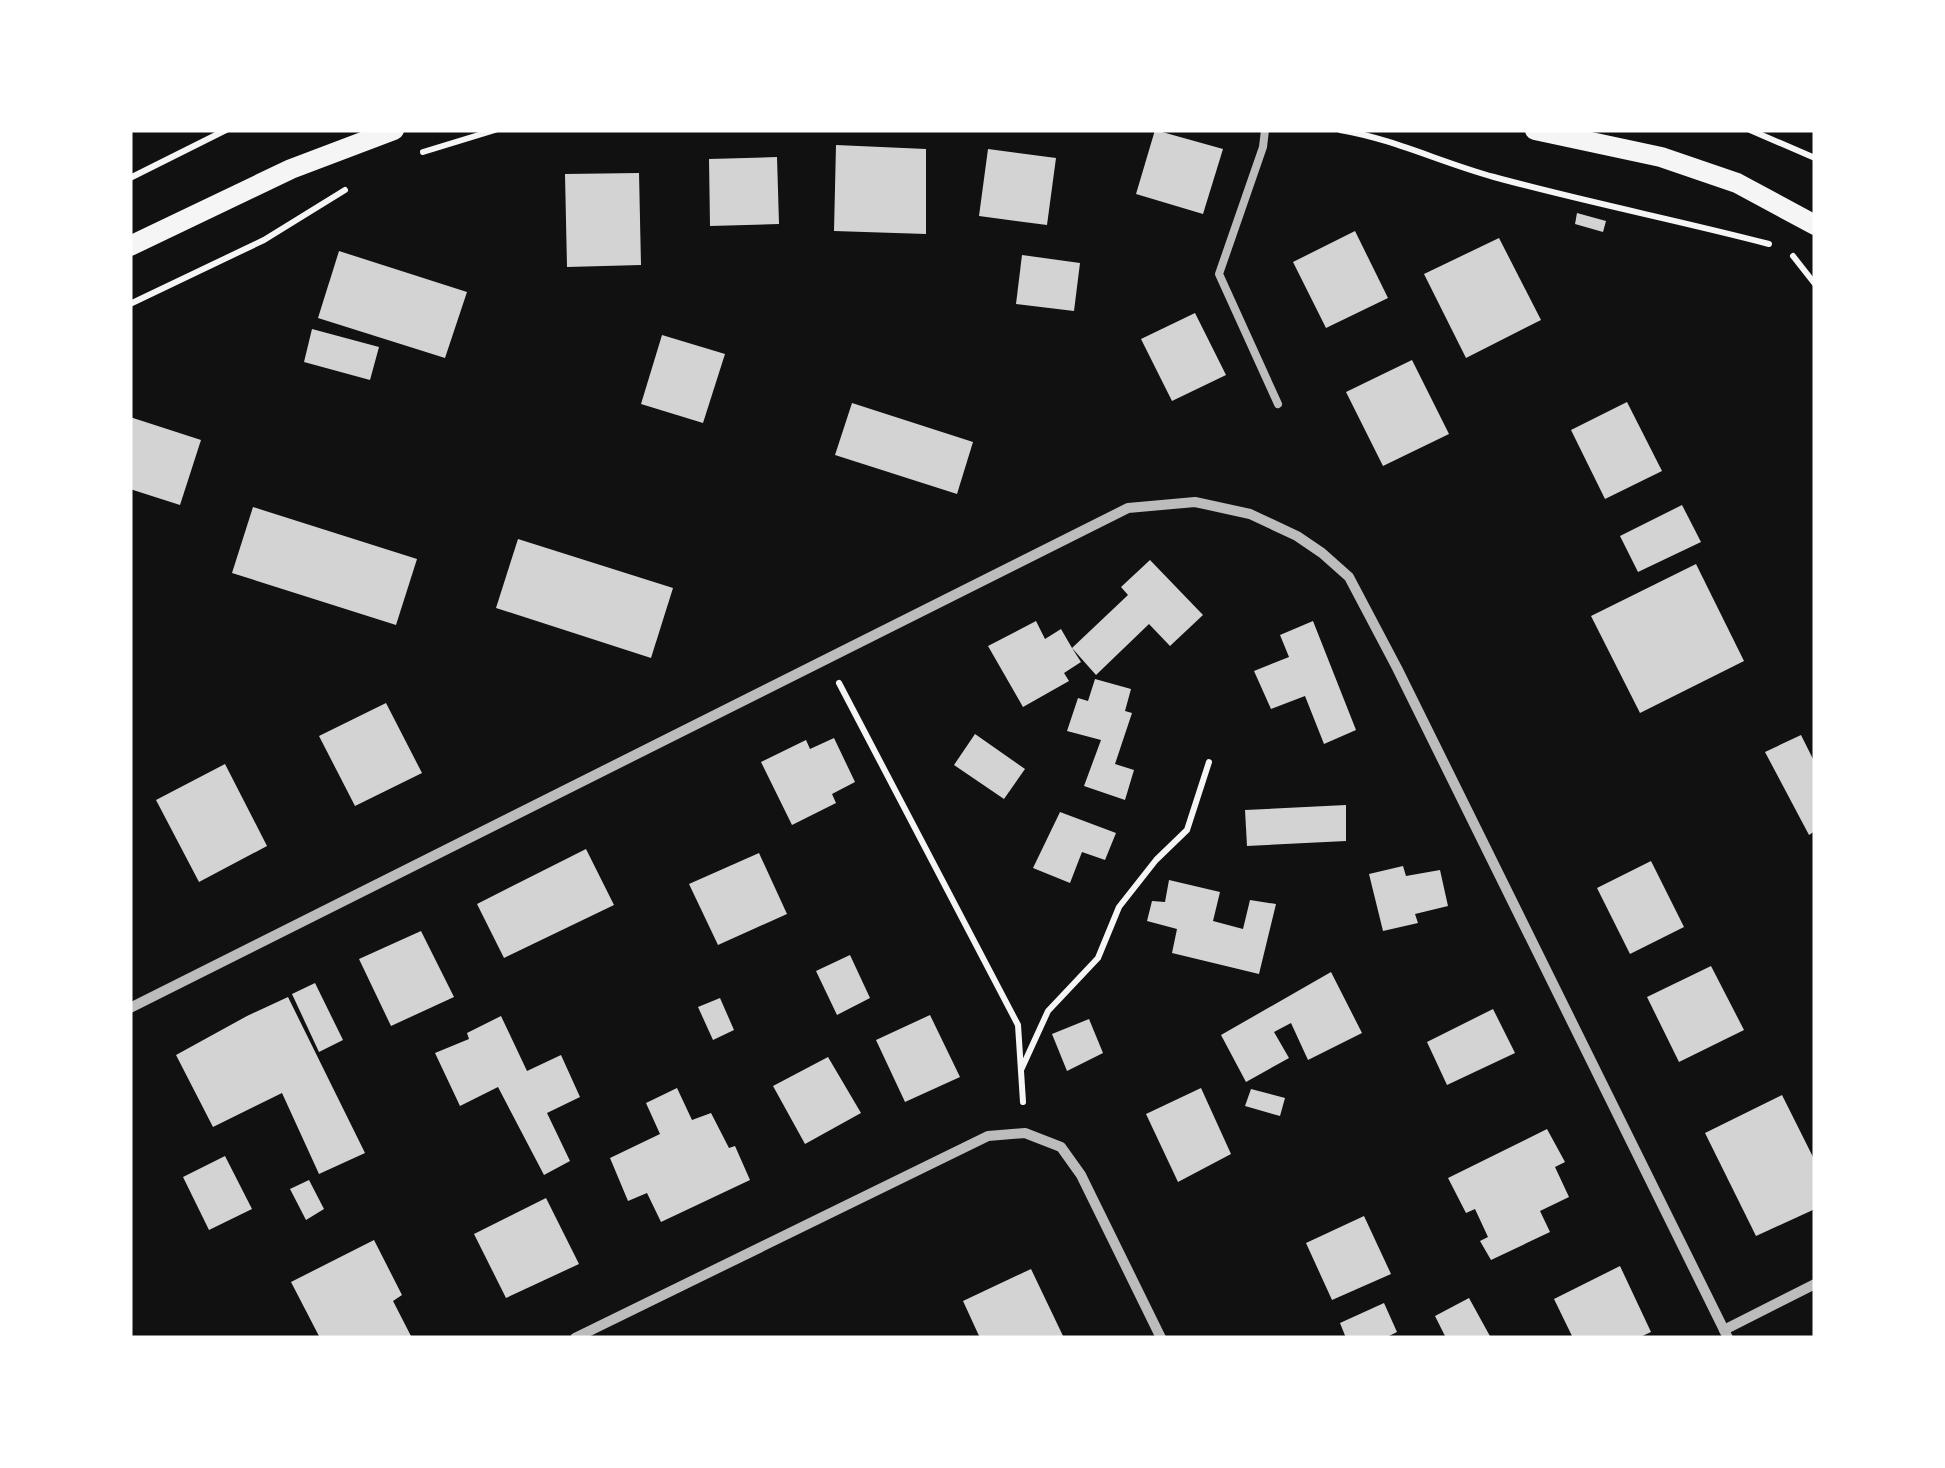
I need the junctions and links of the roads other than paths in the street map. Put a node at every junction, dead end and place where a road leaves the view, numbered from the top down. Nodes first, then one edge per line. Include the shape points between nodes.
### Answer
1 (394, 130) edge
2 (1265, 130) edge
3 (1535, 130) edge
4 (1815, 226) edge
5 (130, 246) edge
6 (1278, 404) dead end
7 (130, 1008) edge
8 (1815, 1284) edge
9 (1726, 1334) edge
10 (576, 1338) edge
11 (1161, 1338) edge

1 - 5 main road via 290,169
2 - 6 lane via 1219,274
3 - 4 main road via 1660,157 1738,183
7 - 9 street via 1128,508 1194,502 1250,514 1297,536 1348,576
8 - 9 street
10 - 11 street via 988,1136 1026,1133 1061,1147 1082,1175

